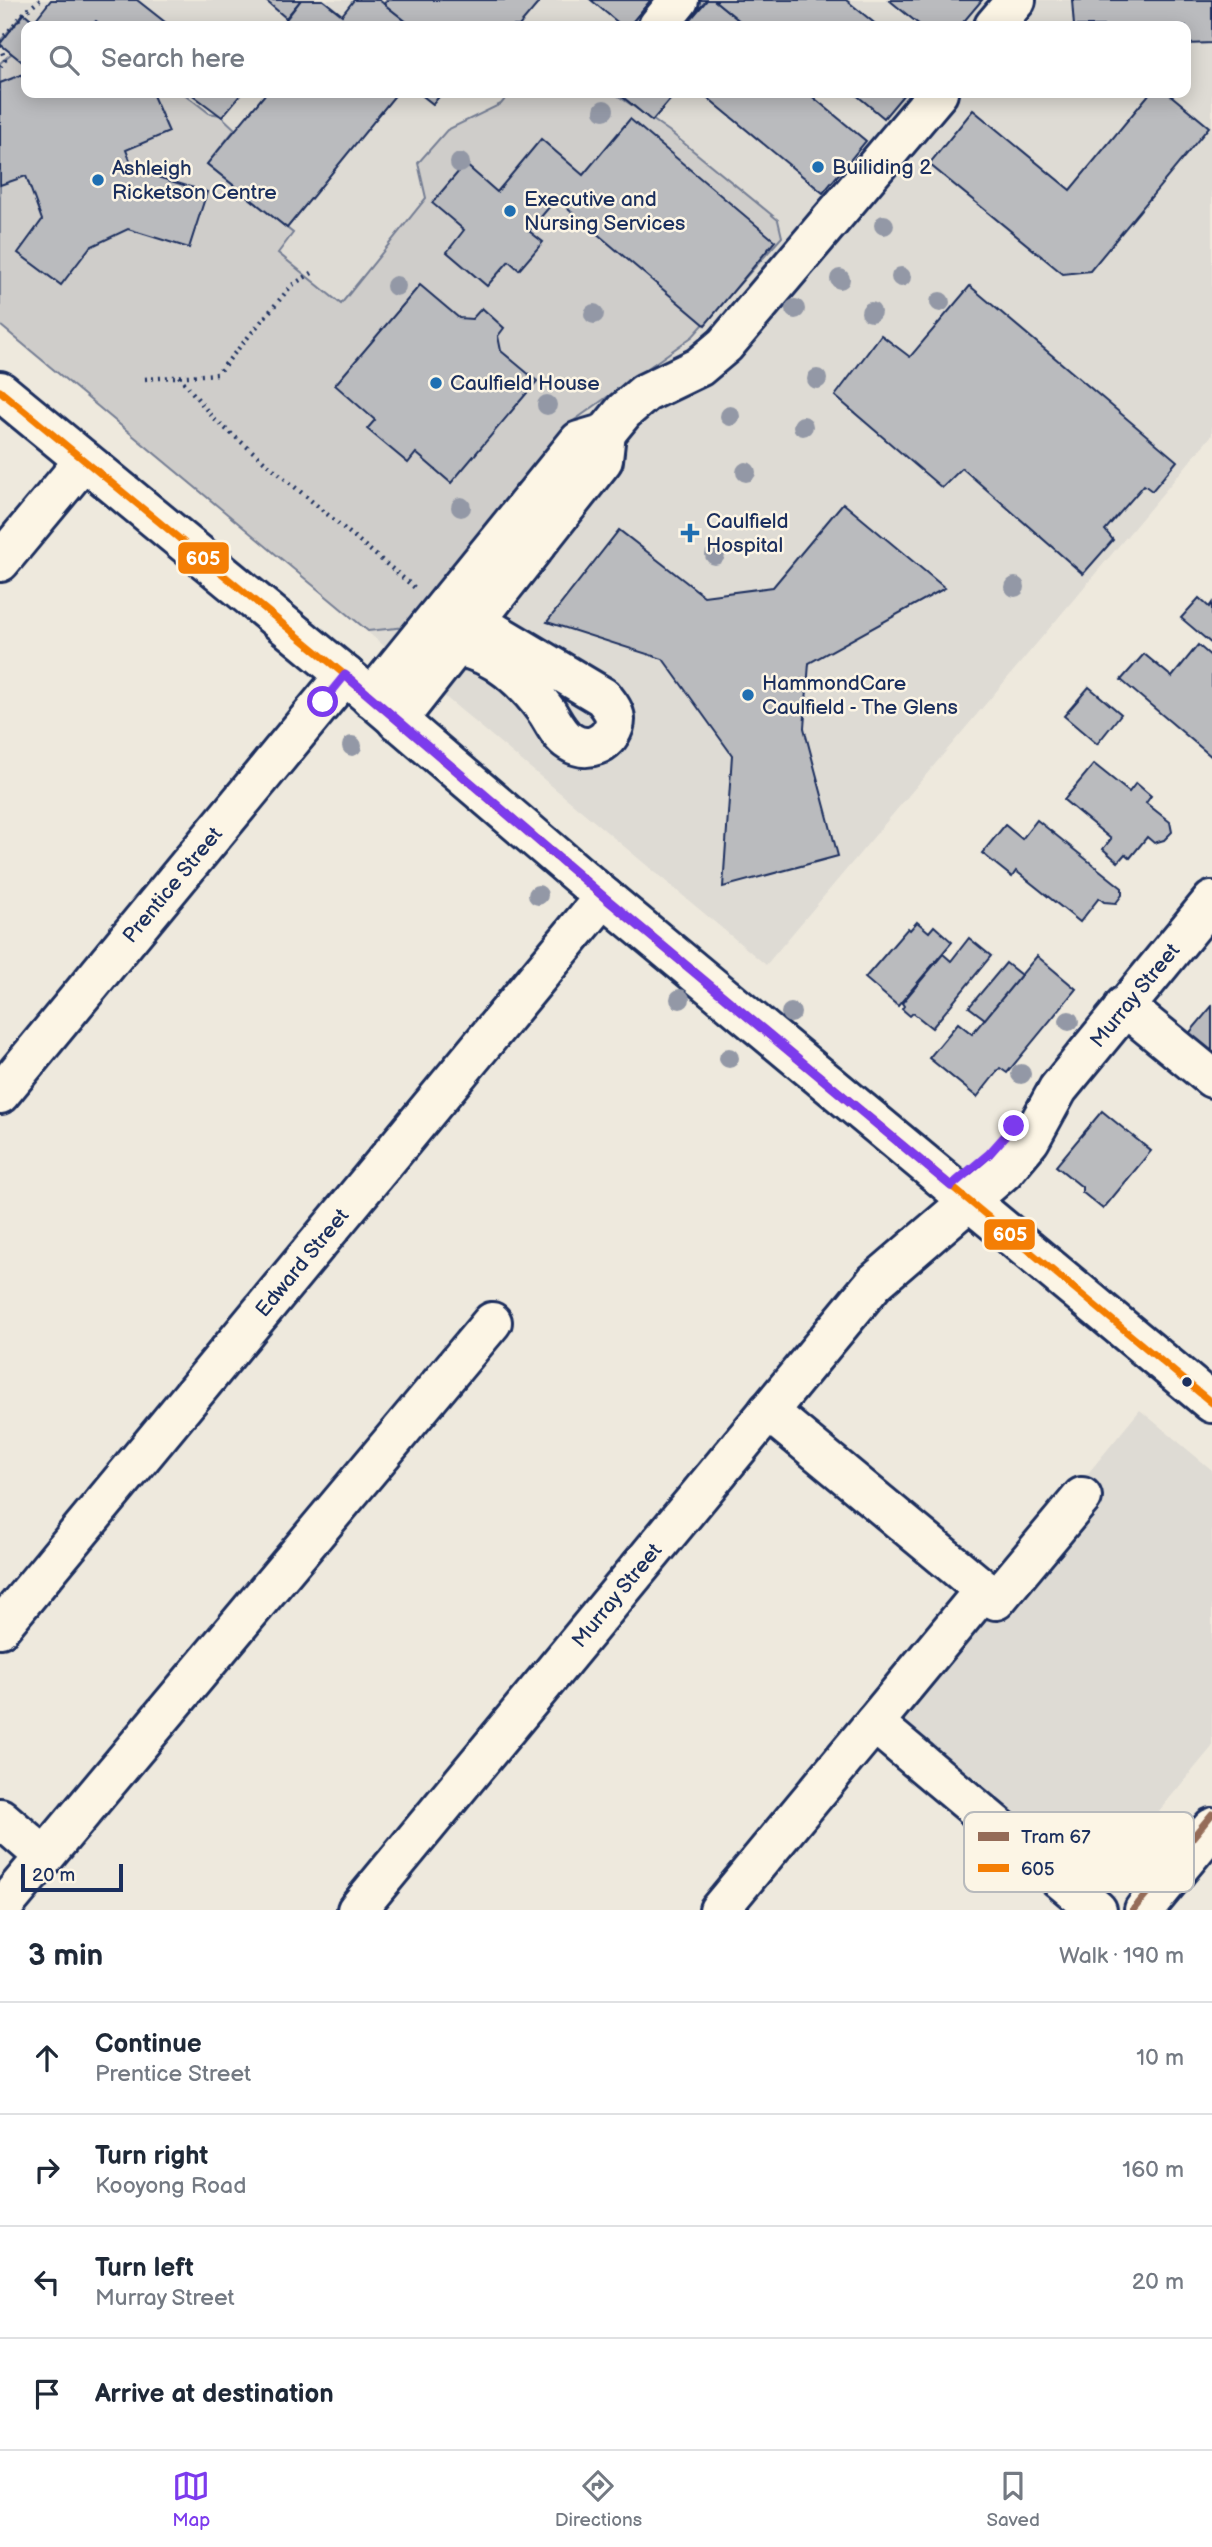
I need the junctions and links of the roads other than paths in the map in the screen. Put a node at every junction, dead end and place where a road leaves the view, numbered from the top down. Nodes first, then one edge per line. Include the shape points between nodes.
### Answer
1 (679, 0) edge
2 (1016, 0) edge
3 (662, 21) edge
4 (998, 21) edge
5 (934, 98) edge
6 (0, 391) edge
7 (83, 462) junction
8 (0, 562) edge
9 (371, 698) junction
10 (604, 897) junction
11 (1212, 901) edge
12 (1124, 1006) junction
13 (1212, 1078) edge
14 (0, 1094) edge
15 (960, 1193) junction
16 (492, 1322) dead end
17 (1212, 1403) edge
18 (768, 1411) junction
19 (1082, 1497) dead end
20 (984, 1590) junction
21 (0, 1628) edge
22 (874, 1723) junction
23 (980, 1812) edge
24 (0, 1818) edge
25 (1212, 1828) edge
26 (1194, 1850) edge
27 (44, 1856) junction
28 (1076, 1892) edge
29 (1159, 1892) edge
30 (0, 1910) edge
31 (357, 1910) edge
32 (719, 1910) edge
33 (1097, 1910) edge
34 (1144, 1910) edge

1 - 3 street
2 - 4 street
5 - 9 street, Prentice Street via 725,345 699,367 645,393 606,433 579,441 458,626
6 - 7 street
7 - 8 street
7 - 9 street
9 - 10 street
9 - 14 street, Prentice Street
10 - 15 street
10 - 21 street, Edward Street
11 - 12 street, Murray Street
12 - 13 street
12 - 15 street, Murray Street via 1058,1089 971,1170
15 - 17 street
15 - 18 street, Murray Street via 926,1206 902,1235 875,1282
16 - 27 street
18 - 20 street
18 - 31 street, Murray Street
19 - 20 street via 996,1600
20 - 22 street
22 - 23 street
22 - 32 street
24 - 27 street
25 - 26 street
27 - 30 street
28 - 33 street
29 - 34 street

